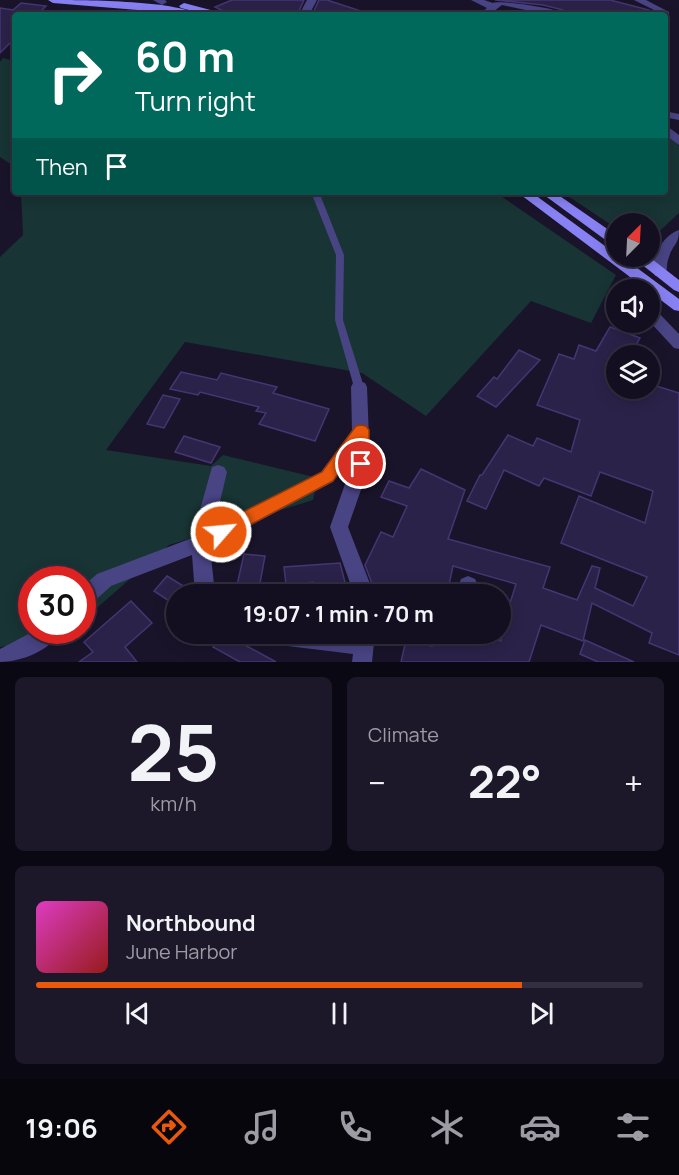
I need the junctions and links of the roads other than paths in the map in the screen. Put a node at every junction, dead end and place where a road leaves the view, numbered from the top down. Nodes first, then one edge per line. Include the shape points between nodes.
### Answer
1 (53, 0) edge
2 (145, 0) edge
3 (476, 0) edge
4 (639, 0) edge
5 (160, 1) edge
6 (500, 3) edge
7 (180, 12) edge
8 (206, 12) edge
9 (487, 12) edge
10 (547, 12) edge
11 (662, 12) edge
12 (668, 131) edge
13 (679, 141) edge
14 (316, 195) edge
15 (527, 195) edge
16 (550, 195) edge
17 (606, 234) edge
18 (679, 234) edge
19 (652, 267) edge
20 (660, 273) junction
21 (636, 275) junction
22 (637, 279) edge
23 (679, 287) edge
24 (679, 306) edge
25 (660, 324) edge
26 (679, 345) edge
27 (359, 387) joint
28 (361, 430) junction
29 (218, 472) dead end
30 (200, 543) junction
31 (204, 584) edge
32 (360, 584) edge
33 (96, 587) edge
34 (30, 644) edge
35 (342, 644) edge
36 (363, 647) edge
37 (0, 660) edge

1 - 7 main road
2 - 5 main road
3 - 6 street
4 - 11 street
5 - 8 main road
6 - 9 street
6 - 10 street
12 - 13 street
14 - 27 lane via 340,255 339,320
15 - 21 main road
16 - 17 main road
18 - 20 street via 658,261
19 - 20 main road
20 - 23 main road
21 - 22 street
21 - 24 main road
25 - 26 street
27 - 28 street
28 - 30 street via 327,477
28 - 32 street via 361,464 339,527
29 - 30 street
30 - 31 street
30 - 33 street via 104,580
34 - 37 street
35 - 36 street

